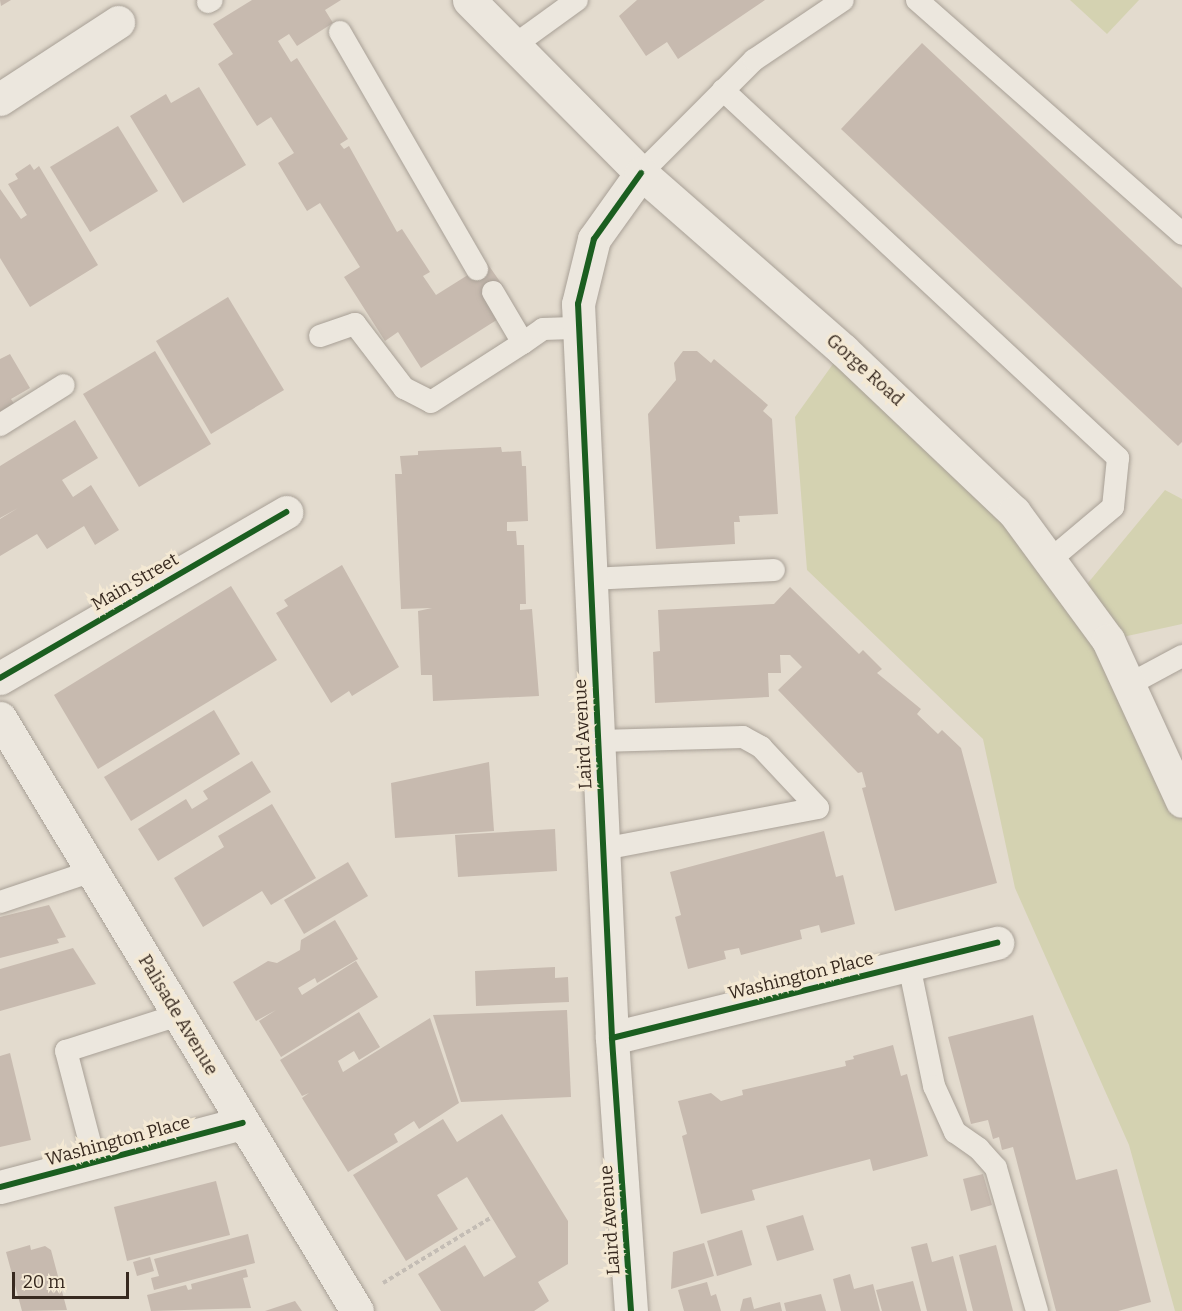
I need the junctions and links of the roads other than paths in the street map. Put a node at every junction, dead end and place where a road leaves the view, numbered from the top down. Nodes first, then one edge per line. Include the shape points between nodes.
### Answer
1 (469, 0) edge
2 (577, 0) edge
3 (843, 0) edge
4 (918, 0) edge
5 (118, 22) dead end
6 (340, 32) dead end
7 (512, 46) junction
8 (723, 90) junction
9 (0, 99) edge
10 (641, 173) junction
11 (1182, 234) edge
12 (477, 269) dead end
13 (493, 292) dead end
14 (580, 328) junction
15 (320, 336) dead end
16 (523, 343) junction
17 (64, 385) dead end
18 (0, 425) edge
19 (286, 512) dead end
20 (1052, 559) junction
21 (774, 570) dead end
22 (591, 579) junction
23 (1182, 656) edge
24 (0, 678) edge
25 (1130, 684) junction
26 (0, 718) edge
27 (599, 741) junction
28 (1178, 781) edge
29 (603, 849) junction
30 (92, 871) junction
31 (0, 902) edge
32 (997, 942) dead end
33 (909, 965) junction
34 (178, 1015) junction
35 (612, 1038) junction
36 (243, 1123) junction
37 (95, 1162) junction
38 (0, 1187) edge
39 (354, 1306) edge
40 (631, 1311) edge
41 (1036, 1311) edge

1 - 7 street, Gorge Road
2 - 7 lane
3 - 8 lane via 754,60
4 - 11 lane
5 - 9 street
6 - 12 lane
7 - 10 street, Gorge Road
8 - 10 lane
8 - 20 lane via 1118,458 1113,507
10 - 14 street, Laird Avenue via 594,239 578,304
10 - 20 street, Gorge Road via 956,453 1014,512
13 - 16 lane
14 - 16 lane via 543,329
14 - 22 street, Laird Avenue
15 - 16 lane via 355,324 404,388 431,402
17 - 18 lane
19 - 24 street, Main Street
20 - 25 street, Gorge Road via 1108,640
21 - 22 lane
22 - 27 street, Laird Avenue
23 - 25 lane
25 - 28 street, Gorge Road
26 - 30 street, Palisade Avenue
27 - 29 street, Laird Avenue
27 - 29 lane via 743,738 761,747 818,808
29 - 35 street, Laird Avenue
30 - 31 lane
30 - 34 street, Palisade Avenue
32 - 33 street, Washington Place
33 - 35 street, Washington Place
33 - 41 lane via 934,1086 955,1132 979,1149 996,1168
34 - 36 street, Palisade Avenue
34 - 37 lane via 66,1050
35 - 40 street, Laird Avenue
36 - 37 street, Washington Place
36 - 39 street, Palisade Avenue
37 - 38 street, Washington Place

